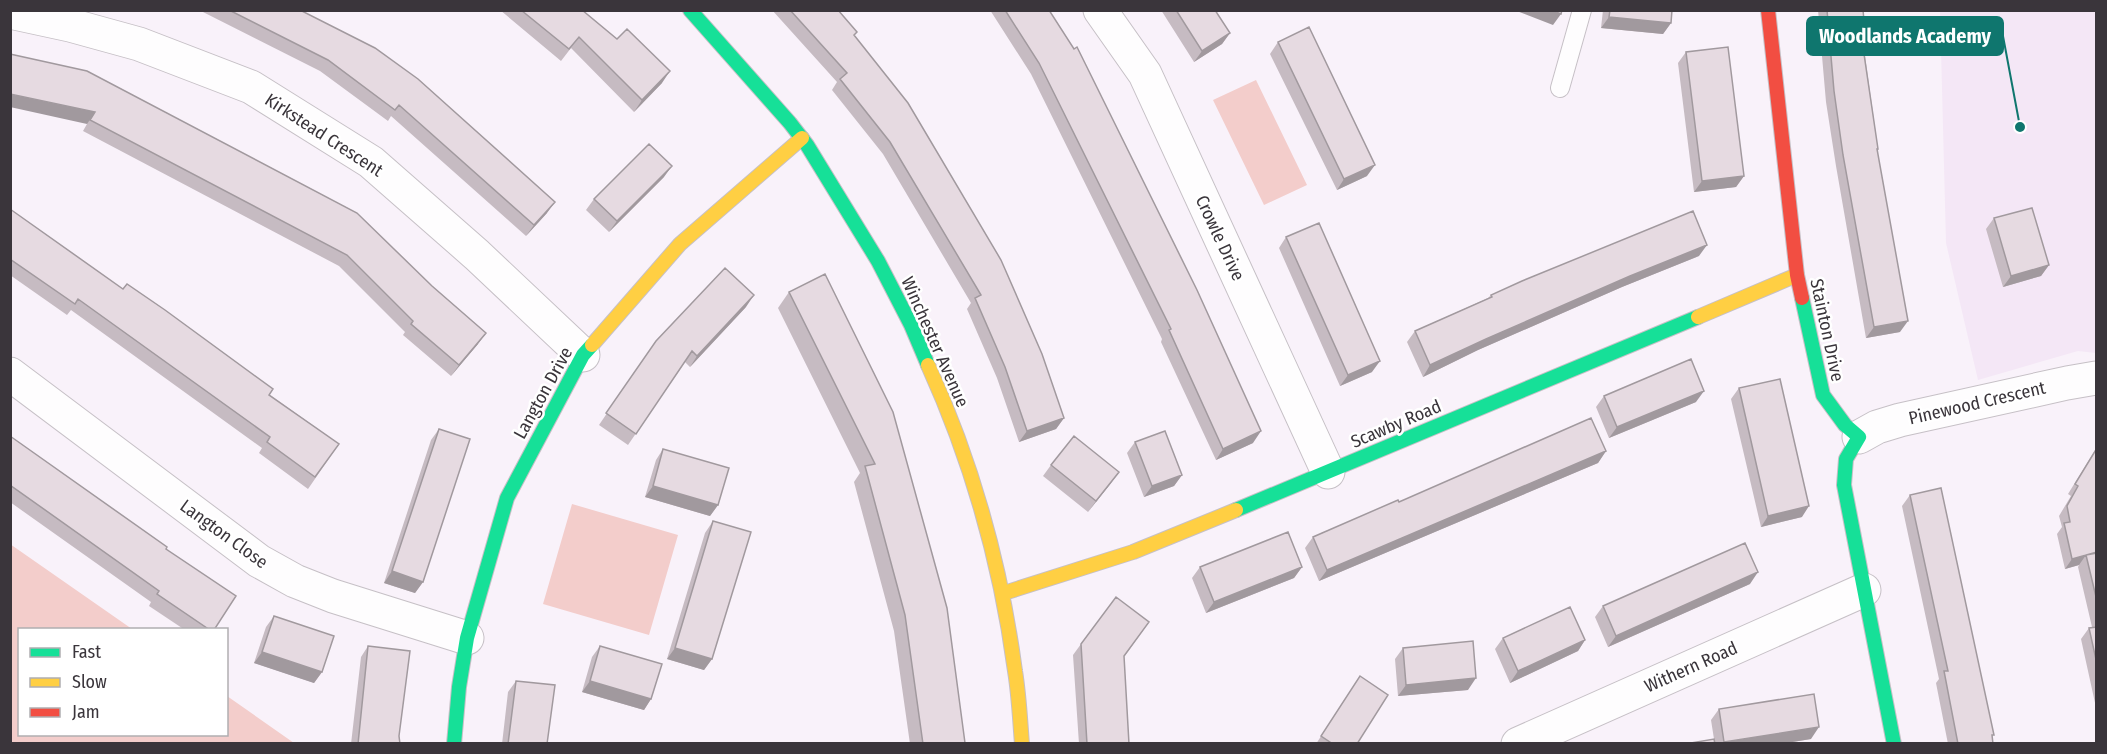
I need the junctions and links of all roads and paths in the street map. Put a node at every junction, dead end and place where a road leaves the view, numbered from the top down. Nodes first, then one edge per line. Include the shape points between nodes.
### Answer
1 (690, 10) edge
2 (1100, 10) edge
3 (1582, 10) edge
4 (1768, 10) edge
5 (10, 12) edge
6 (1560, 88) dead end
7 (802, 138) junction
8 (1797, 275) junction
9 (583, 355) junction
10 (10, 374) edge
11 (2097, 378) edge
12 (1859, 436) junction
13 (1328, 472) junction
14 (1864, 590) junction
15 (1004, 593) junction
16 (467, 638) junction
17 (454, 744) edge
18 (1022, 744) edge
19 (1518, 744) edge
20 (1893, 744) edge

1 - 7 street, Winchester Avenue
2 - 13 street, Crowle Drive via 1145,74
3 - 6 lane
4 - 8 street, Stainton Drive
5 - 9 street, Kirkstead Crescent via 139,44 251,87 371,162
7 - 9 street, Langton Drive via 680,244
7 - 15 street, Winchester Avenue via 857,225 923,351 969,470
8 - 12 street, Stainton Drive via 1823,396 1845,425
8 - 13 street, Scawby Road
9 - 16 street, Langton Drive via 507,498
10 - 16 street, Langton Close via 268,566 333,596
11 - 12 street, Pinewood Crescent via 1900,420
12 - 14 street via 1848,449 1843,469
13 - 15 street, Scawby Road via 1133,552
14 - 19 street, Withern Road
14 - 20 street
15 - 18 street, Winchester Avenue
16 - 17 street, Langton Drive

